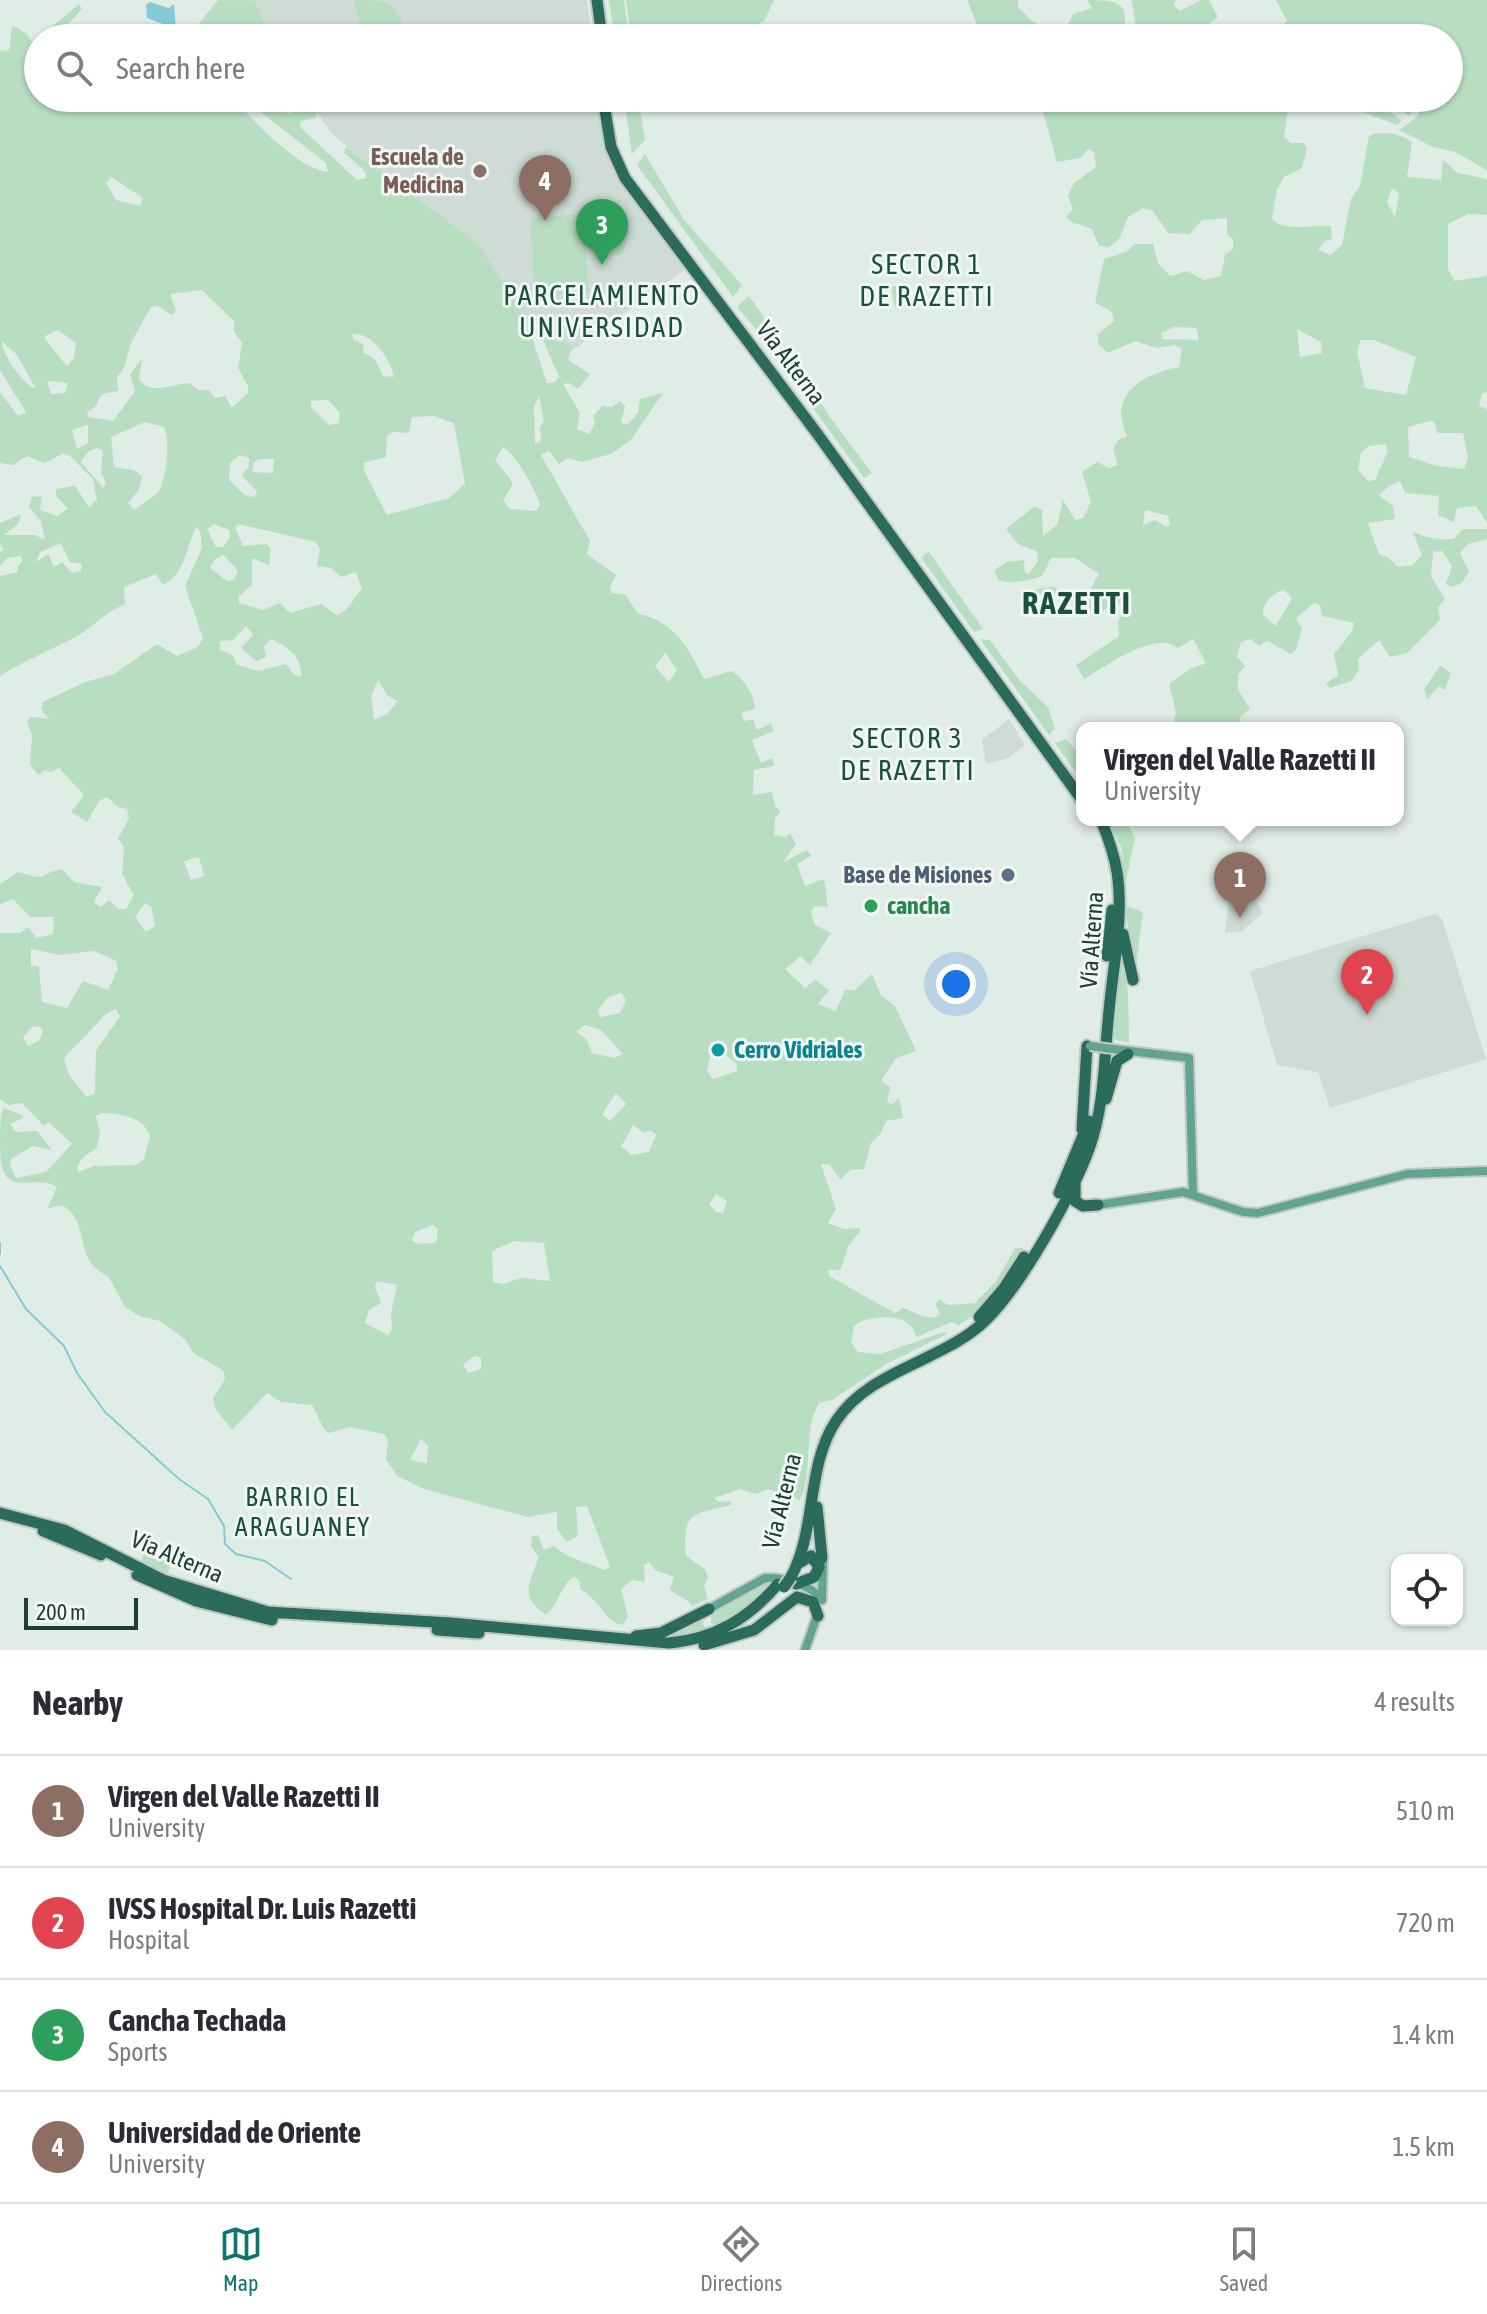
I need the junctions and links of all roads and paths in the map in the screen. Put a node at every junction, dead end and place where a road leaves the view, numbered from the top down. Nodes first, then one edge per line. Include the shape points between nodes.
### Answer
1 (591, 0) edge
2 (597, 0) edge
3 (594, 24) edge
4 (600, 24) edge
5 (605, 112) edge
6 (613, 112) edge
7 (995, 691) dead end
8 (1010, 698) junction
9 (1012, 716) dead end
10 (1076, 781) edge
11 (1076, 792) edge
12 (1096, 826) edge
13 (1103, 826) edge
14 (1119, 899) junction
15 (1111, 921) junction
16 (1100, 963) dead end
17 (1133, 980) dead end
18 (1088, 1046) joint
19 (1120, 1051) junction
20 (1093, 1133) junction
21 (1080, 1147) junction
22 (1487, 1171) edge
23 (1078, 1174) junction
24 (1190, 1194) junction
25 (1098, 1205) junction
26 (1051, 1222) junction
27 (820, 1467) junction
28 (0, 1513) edge
29 (0, 1520) edge
30 (822, 1558) joint
31 (788, 1579) junction
32 (824, 1580) junction
33 (811, 1589) junction
34 (822, 1600) junction
35 (709, 1609) junction
36 (818, 1616) junction
37 (721, 1631) junction
38 (598, 1638) junction
39 (704, 1645) junction
40 (640, 1650) edge
41 (680, 1650) edge
42 (805, 1650) edge

1 - 3 highway
2 - 4 highway
5 - 8 highway, Vía Alterna via 611,147 625,178
6 - 10 highway, Vía Alterna via 621,153 637,185 800,399
7 - 8 highway
8 - 9 highway
8 - 11 highway, Vía Alterna
12 - 15 highway, Vía Alterna via 1111,876
13 - 14 highway, Vía Alterna via 1115,862
14 - 17 highway
14 - 20 highway, Vía Alterna
15 - 16 highway
15 - 21 highway, Vía Alterna via 1090,1117
18 - 19 main road, bridge
18 - 21 highway
19 - 20 highway via 1102,1120
19 - 24 main road via 1186,1061
20 - 23 highway, Vía Alterna
21 - 31 highway, Vía Alterna via 1021,1262 982,1314 953,1337 850,1397 832,1417 821,1437
22 - 24 main road via 1407,1174 1258,1213
23 - 25 highway via 1075,1201
23 - 26 highway, Vía Alterna
24 - 25 main road
25 - 26 highway via 1063,1212
26 - 27 highway, Vía Alterna via 1011,1292 983,1323 865,1391 845,1409 825,1444
27 - 30 highway
27 - 31 highway, Vía Alterna
28 - 38 highway, Vía Alterna via 64,1530 163,1580 268,1612
29 - 40 highway, Vía Alterna via 71,1540 172,1592 247,1616
30 - 32 main road
31 - 33 main road
31 - 35 main road via 765,1578
31 - 37 highway, Vía Alterna
31 - 39 highway, Vía Alterna via 750,1621
32 - 33 main road
32 - 34 main road
33 - 34 main road
34 - 36 main road
35 - 37 highway via 709,1623
35 - 38 highway via 661,1633
36 - 39 highway via 813,1602 797,1597 754,1630
36 - 42 main road
37 - 38 highway, Vía Alterna via 669,1643
39 - 41 highway, Vía Alterna

